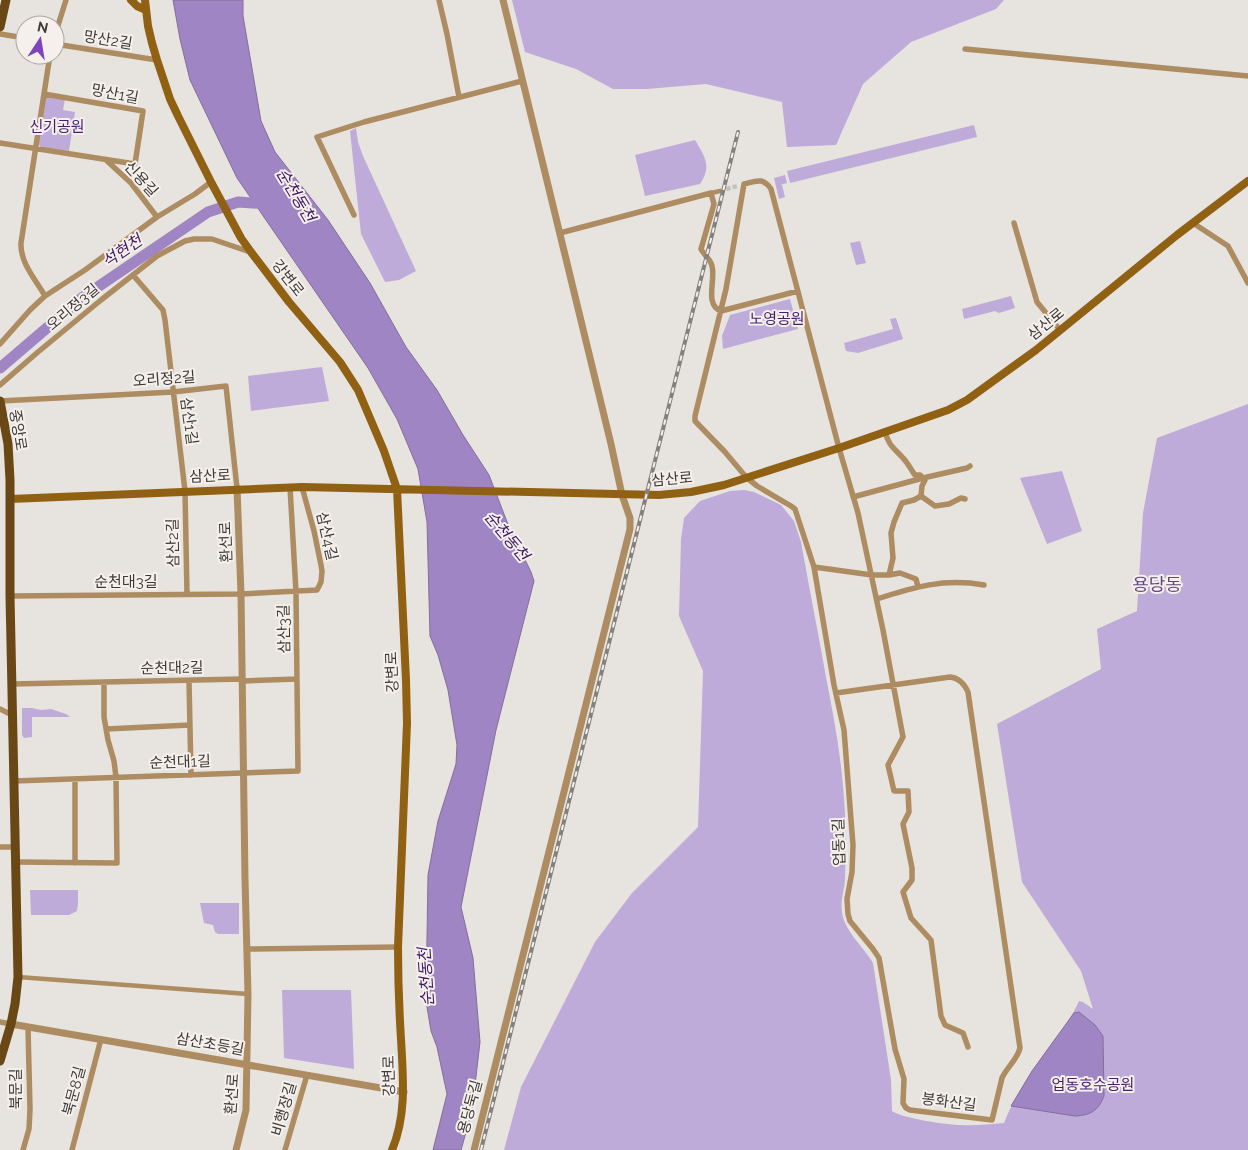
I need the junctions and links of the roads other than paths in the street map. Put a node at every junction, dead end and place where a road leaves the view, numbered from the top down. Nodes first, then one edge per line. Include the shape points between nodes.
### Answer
1 (6, 0) edge
2 (66, 0) edge
3 (131, 0) edge
4 (145, 0) edge
5 (439, 0) edge
6 (503, 0) edge
7 (146, 10) junction
8 (61, 15) edge
9 (0, 27) edge
10 (0, 34) edge
11 (15, 36) edge
12 (65, 46) edge
13 (964, 48) dead end
14 (157, 60) junction
15 (48, 65) edge
16 (1248, 76) edge
17 (522, 81) junction
18 (44, 94) junction
19 (459, 97) junction
20 (0, 143) edge
21 (35, 149) junction
22 (106, 160) junction
23 (1248, 181) edge
24 (211, 182) junction
25 (720, 190) tunnel mouth
26 (711, 193) junction
27 (354, 215) dead end
28 (156, 217) junction
29 (1014, 223) dead end
30 (1193, 223) junction
31 (560, 233) junction
32 (251, 252) junction
33 (133, 275) junction
34 (1248, 283) edge
35 (798, 291) junction
36 (45, 296) junction
37 (721, 311) junction
38 (1060, 330) junction
39 (0, 344) edge
40 (0, 385) edge
41 (173, 392) junction
42 (0, 401) edge
43 (885, 431) junction
44 (838, 448) junction
45 (970, 466) dead end
46 (746, 477) junction
47 (923, 478) junction
48 (290, 487) junction
49 (302, 487) junction
50 (237, 488) junction
51 (396, 489) junction
52 (185, 491) junction
53 (622, 495) junction
54 (921, 496) junction
55 (10, 498) junction
56 (853, 498) junction
57 (965, 499) dead end
58 (814, 566) junction
59 (872, 575) junction
60 (889, 575) junction
61 (984, 584) dead end
62 (918, 587) junction
63 (296, 592) junction
64 (187, 594) junction
65 (241, 594) junction
66 (10, 596) junction
67 (876, 599) junction
68 (297, 679) junction
69 (189, 680) junction
70 (242, 680) junction
71 (104, 682) junction
72 (12, 684) junction
73 (893, 684) junction
74 (836, 693) junction
75 (0, 709) edge
76 (12, 715) junction
77 (190, 726) junction
78 (106, 729) junction
79 (244, 773) junction
80 (191, 775) junction
81 (116, 777) junction
82 (75, 779) junction
83 (14, 781) junction
84 (0, 847) edge
85 (16, 847) junction
86 (16, 862) junction
87 (75, 863) junction
88 (398, 947) junction
89 (247, 949) junction
90 (18, 977) junction
91 (248, 994) junction
92 (0, 1022) edge
93 (11, 1024) junction
94 (28, 1028) junction
95 (101, 1039) junction
96 (968, 1047) dead end
97 (0, 1061) edge
98 (248, 1064) junction
99 (307, 1075) junction
100 (404, 1092) junction
101 (904, 1106) joint
102 (23, 1150) edge
103 (72, 1150) edge
104 (236, 1150) edge
105 (286, 1150) edge
106 (392, 1150) edge
107 (474, 1150) edge

1 - 9 main road
2 - 8 street
3 - 7 main road
4 - 7 main road
5 - 19 street
6 - 17 street, 용당둑길
7 - 14 main road
10 - 11 street
12 - 14 street, 망산2길
13 - 16 street
14 - 24 main road via 178,116
15 - 18 street
17 - 19 street
17 - 31 street, 용당둑길
18 - 21 street
18 - 22 street, 망산1길 via 143,111 135,164
19 - 27 street via 317,137
20 - 21 street, 망산1길
21 - 22 street, 망산1길
21 - 36 street via 21,248 31,274
22 - 28 street, 신용길 via 131,183
23 - 30 main road, 삼산로
24 - 28 street
24 - 32 main road, 강변로
25 - 26 street
26 - 31 street
26 - 37 street via 714,204 701,249 712,266 712,298
28 - 36 street
29 - 38 street via 1037,302
30 - 34 street via 1228,246
30 - 38 main road, 삼산로
31 - 53 street, 용당둑길
32 - 33 street, 오리정3길 via 212,239 194,239 157,256
32 - 51 main road, 강변로 via 340,362 358,390
33 - 40 street, 오리정3길
33 - 41 street, 삼산1길 via 163,310
35 - 37 street
35 - 37 street via 771,189 761,181 741,185
35 - 44 street
36 - 39 street
37 - 46 street, 업동1길 via 695,421
38 - 43 main road, 삼산로 via 967,400 948,410
41 - 42 street, 오리정2길
41 - 50 street, 오리정2길 via 226,386
41 - 52 street, 삼산1길
42 - 55 main road, 중앙로 via 9,450
43 - 44 main road, 삼산로
43 - 47 street via 892,448 905,459 915,475
44 - 46 main road, 삼산로
44 - 56 street
45 - 47 street
46 - 53 main road, 삼산로 via 691,492 659,496
46 - 58 street, 업동1길 via 795,509
47 - 54 street
47 - 56 street
48 - 49 main road, 삼산로
48 - 50 main road, 삼산로
48 - 63 street, 삼산3길
49 - 51 main road, 삼산로
49 - 63 street, 삼산4길 via 322,565 322,582 318,590
50 - 52 main road, 삼산로
50 - 65 street, 환선로
51 - 53 main road, 삼산로
51 - 88 main road, 강변로 via 407,723
52 - 55 main road, 삼산로
52 - 64 street, 삼산2길
53 - 107 street, 용당둑길 via 630,518 630,534
54 - 57 street via 935,506
54 - 60 street via 902,503 898,511 891,533 893,558
55 - 66 main road, 중앙로
56 - 59 street
58 - 59 street
58 - 74 street, 업동1길
59 - 60 street
59 - 67 street
60 - 62 street via 900,573 916,579
61 - 62 street via 949,582
62 - 67 street
63 - 65 street
63 - 68 street, 삼산3길
64 - 65 street, 순천대3길
64 - 66 street, 순천대3길
65 - 70 street, 환선로
66 - 72 main road, 중앙로
67 - 73 street
68 - 70 street
68 - 79 street, 삼산3길 via 298,771
69 - 70 street, 순천대2길
69 - 71 street, 순천대2길
69 - 77 street
70 - 79 street, 환선로
71 - 72 street, 순천대2길
71 - 78 street
72 - 76 main road, 중앙로
73 - 74 street
73 - 96 street via 903,737 888,765 894,792 908,791 909,812 903,824 912,868 912,880 903,892 910,918 931,940 941,1016 945,1025 964,1032
73 - 101 street, 봉화산길 via 950,676 961,681 968,692 1020,1048 1002,1078 992,1120 910,1110
74 - 101 street, 업동1길 via 844,730 852,845 848,914 879,958 895,1049 904,1079
75 - 76 street
76 - 83 main road, 중앙로
77 - 78 street
77 - 80 street
78 - 81 street
79 - 80 street, 순천대1길
79 - 89 street, 환선로
80 - 81 street, 순천대1길
81 - 82 street, 순천대1길
81 - 87 street via 117,863
82 - 83 street, 순천대1길
82 - 87 street
83 - 85 main road, 중앙로
84 - 85 street
85 - 86 main road, 중앙로
86 - 87 street
86 - 90 main road, 중앙로
88 - 89 street
88 - 100 main road, 강변로
89 - 91 street, 환선로
90 - 91 street
90 - 93 main road, 중앙로
91 - 98 street, 환선로
92 - 93 street
93 - 94 street, 삼산초등길
93 - 97 main road, 중앙로
94 - 95 street, 삼산초등길
94 - 102 street, 북문길 via 29,1122
95 - 98 street, 삼산초등길
95 - 103 street, 북문8길
98 - 99 street, 삼산초등길
98 - 104 street, 환선로 via 246,1110
99 - 100 street, 삼산초등길
99 - 105 street, 비행장길
100 - 106 main road, 강변로 via 400,1127

